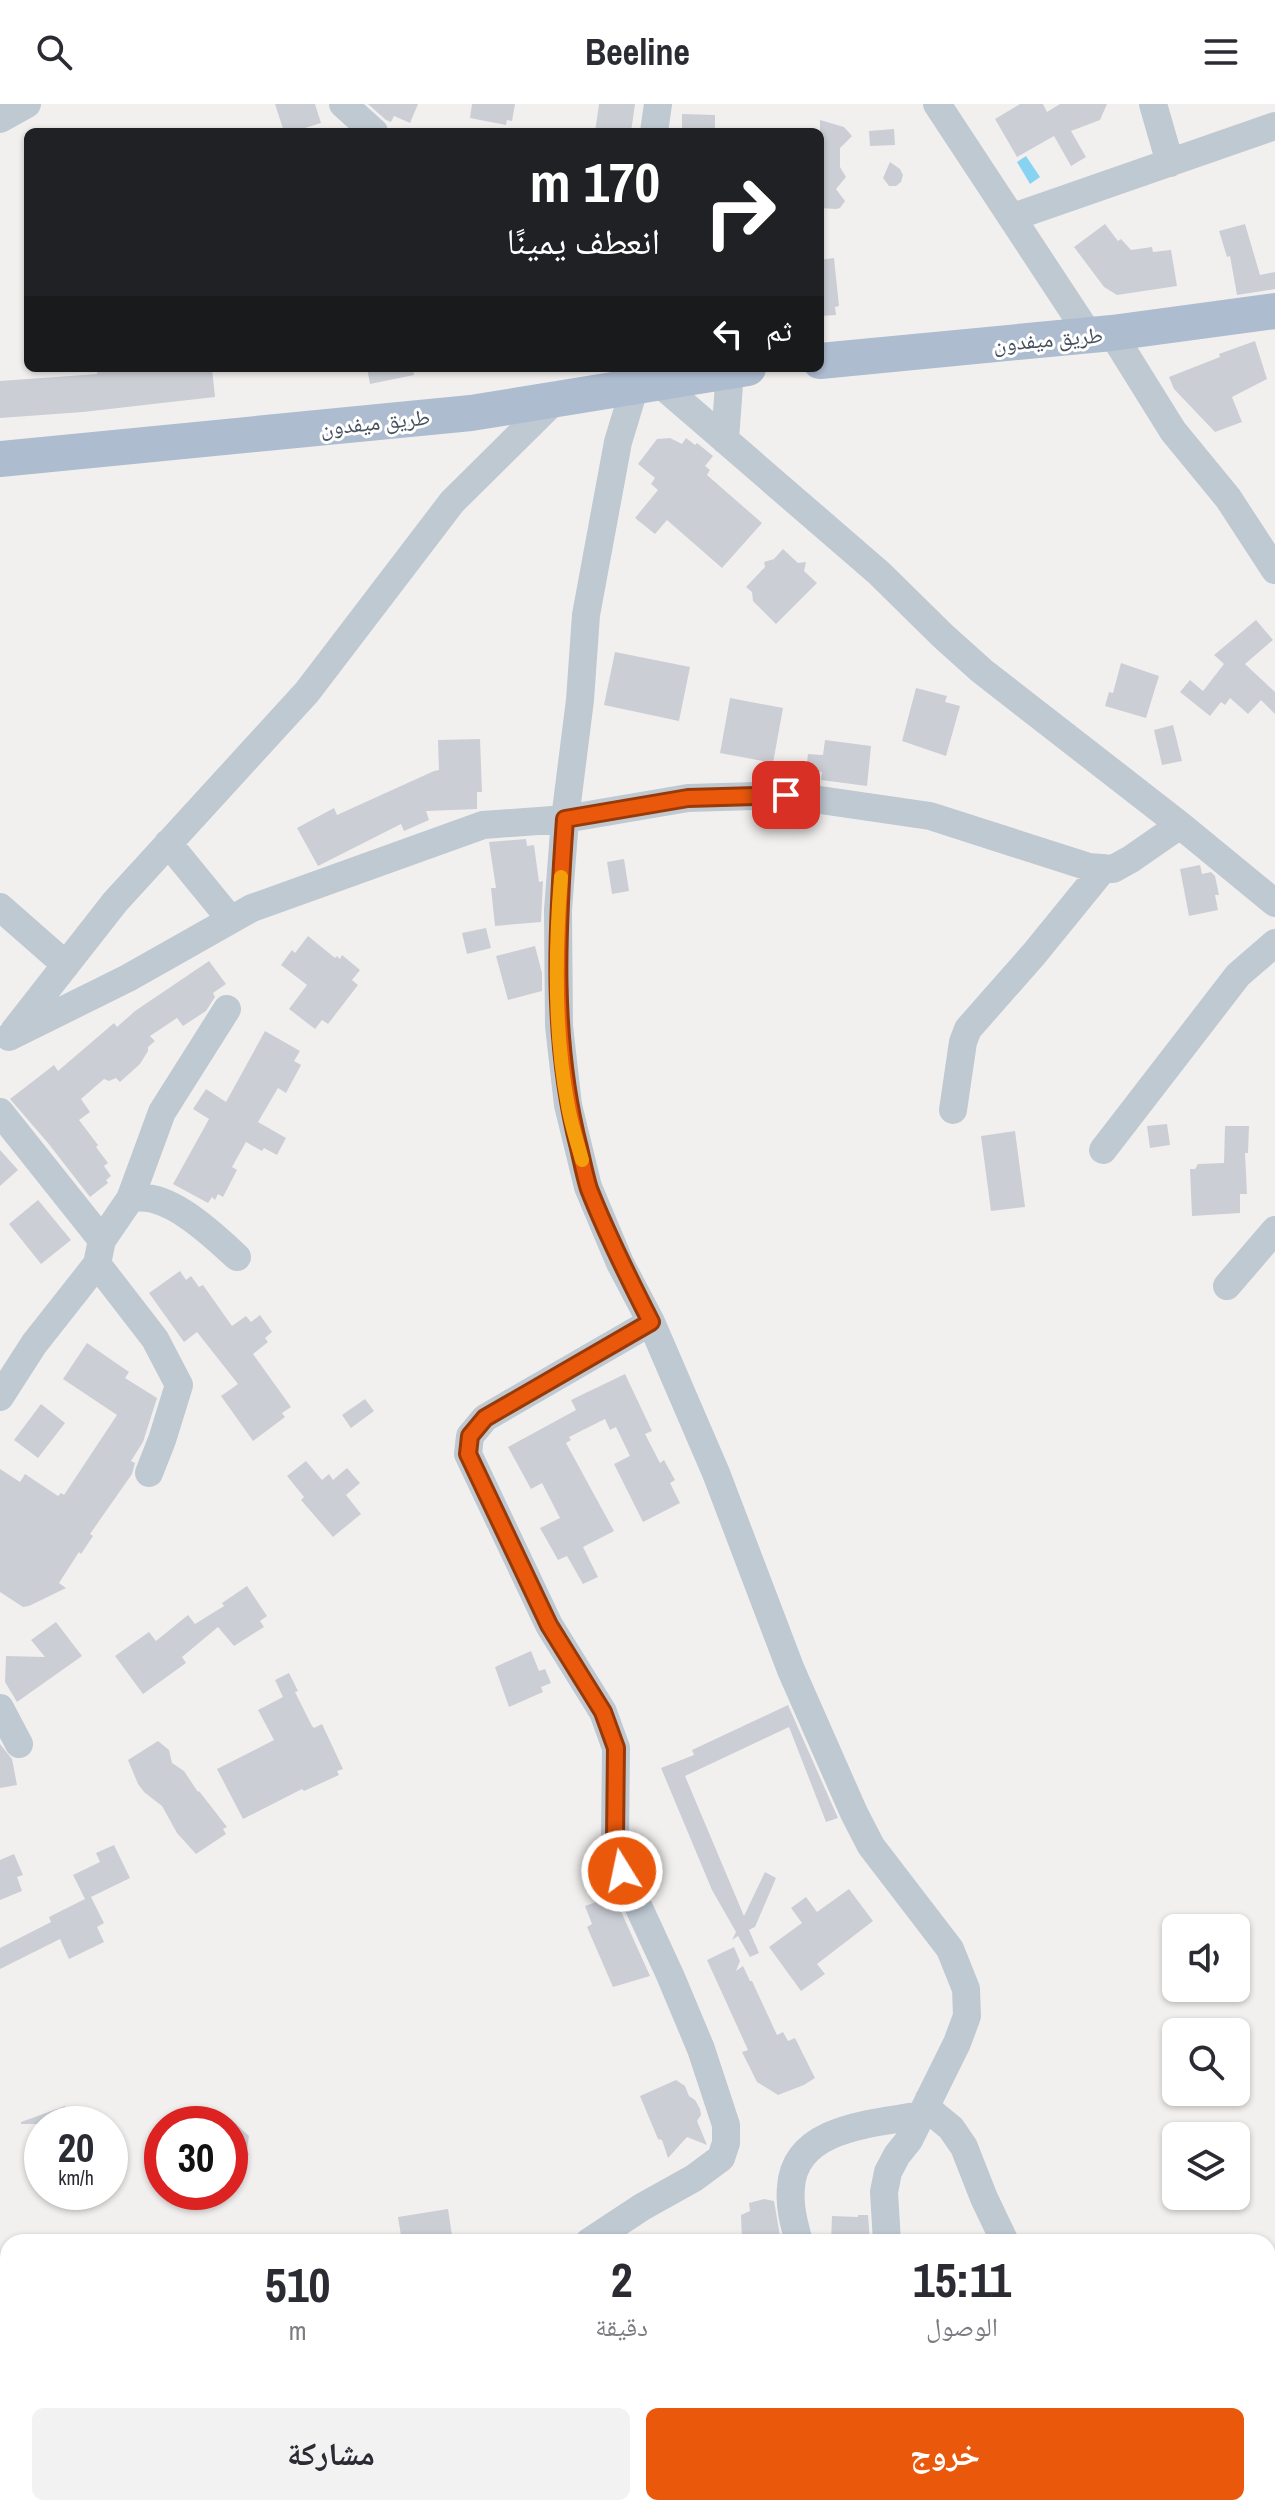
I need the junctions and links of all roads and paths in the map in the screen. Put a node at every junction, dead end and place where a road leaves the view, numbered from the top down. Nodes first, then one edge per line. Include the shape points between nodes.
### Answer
1 (27, 104) edge
2 (343, 104) edge
3 (658, 104) edge
4 (937, 104) edge
5 (1153, 104) edge
6 (0, 119) edge
7 (1275, 126) edge
8 (370, 128) edge
9 (655, 128) edge
10 (1170, 163) junction
11 (1013, 217) junction
12 (1275, 311) edge
13 (1100, 334) junction
14 (824, 361) edge
15 (706, 372) edge
16 (738, 372) edge
17 (629, 379) edge
18 (554, 401) junction
19 (471, 413) junction
20 (725, 440) junction
21 (0, 459) edge
22 (484, 470) junction
23 (1275, 570) edge
24 (565, 819) junction
25 (1180, 825) junction
26 (168, 843) junction
27 (1104, 868) junction
28 (1275, 903) edge
29 (0, 907) edge
30 (231, 920) junction
31 (1275, 943) edge
32 (66, 965) junction
33 (227, 1009) dead end
34 (5, 1043) edge
35 (953, 1110) dead end
36 (0, 1112) edge
37 (1103, 1150) dead end
38 (130, 1199) junction
39 (1275, 1230) edge
40 (99, 1252) junction
41 (237, 1257) dead end
42 (1227, 1286) dead end
43 (651, 1322) junction
44 (0, 1397) edge
45 (149, 1473) dead end
46 (0, 1708) edge
47 (19, 1744) dead end
48 (925, 2107) junction
49 (601, 2234) edge
50 (797, 2234) edge
51 (887, 2234) edge
52 (1001, 2234) edge

1 - 6 street
2 - 8 street
3 - 9 street
4 - 11 street
5 - 10 street
7 - 10 street
10 - 11 street
11 - 13 street
12 - 13 main road, طريق ميفدون
13 - 14 main road, طريق ميفدون
13 - 23 street via 1228,498
15 - 17 main road, طريق ميفدون
16 - 20 street
17 - 18 main road, طريق ميفدون
17 - 20 street
17 - 24 street via 586,615
18 - 19 main road, طريق ميفدون
18 - 22 street
19 - 21 main road, طريق ميفدون
19 - 22 street via 494,434 497,444
20 - 25 street via 879,573 982,671
22 - 26 street via 426,534 307,692
24 - 27 street via 688,798 786,795 930,816
24 - 30 street via 483,825
24 - 43 street via 558,1012 568,1105 588,1187
25 - 27 street via 1131,859
25 - 28 street
26 - 30 street
26 - 32 street
27 - 35 street via 968,1029
29 - 32 street
30 - 34 street
31 - 37 street via 1238,975
32 - 34 street
33 - 38 street via 162,1112
36 - 40 street
38 - 40 street
38 - 41 street via 160,1201 193,1219
39 - 42 street
40 - 44 street
40 - 45 street via 179,1385
43 - 48 street via 854,1813 871,1846 950,1949 966,1989 967,2016
43 - 49 street via 485,1418 470,1436 468,1454 549,1625 603,1712 616,1748 615,1839 622,1871 696,2037 726,2125 721,2158
46 - 47 street
48 - 50 street via 837,2132 809,2149 790,2184
48 - 51 street via 888,2172
48 - 52 street via 964,2147

